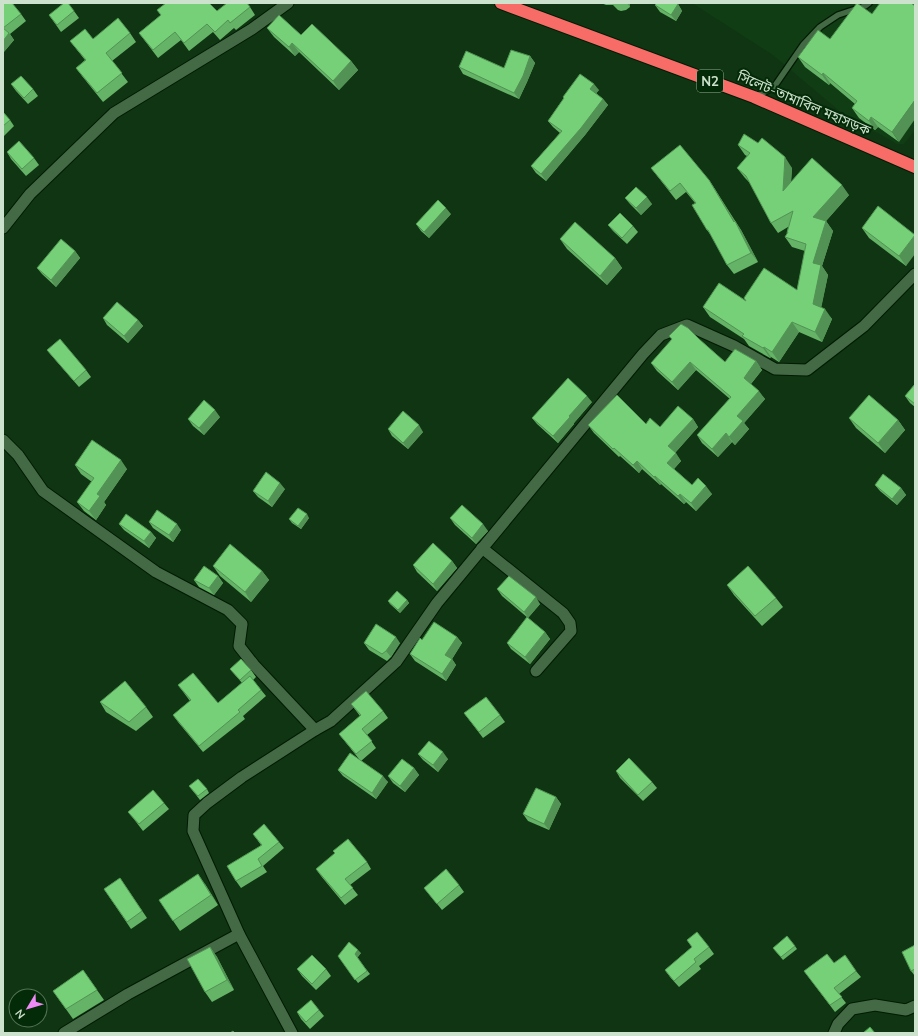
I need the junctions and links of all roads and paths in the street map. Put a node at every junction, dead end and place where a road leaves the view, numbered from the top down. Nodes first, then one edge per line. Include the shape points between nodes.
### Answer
1 (288, 3) edge
2 (501, 3) edge
3 (869, 3) edge
4 (754, 97) junction
5 (915, 167) edge
6 (3, 228) edge
7 (915, 274) edge
8 (3, 440) edge
9 (482, 548) junction
10 (536, 671) dead end
11 (315, 730) junction
12 (239, 934) junction
13 (915, 1006) edge
14 (64, 1033) edge
15 (292, 1033) edge
16 (834, 1033) edge

1 - 6 street via 252,29 114,113 30,194
2 - 4 highway, সিলেট-তামাবিল মহাসড়ক / N2
3 - 4 lane via 838,15 820,27 803,45 774,86
4 - 5 highway, সিলেট-তামাবিল মহাসড়ক / N2
7 - 9 street via 864,326 807,370 775,369 734,346 686,325 661,334
8 - 11 street via 18,454 43,491 156,572 228,610 242,624 239,646
9 - 10 street via 563,613 570,622 571,631
9 - 11 street via 437,603 396,662 332,721
11 - 12 street via 242,777 207,802 194,815 193,831
12 - 14 street via 128,994
12 - 15 street
13 - 16 street via 906,1010 875,1005 852,1009 838,1024

